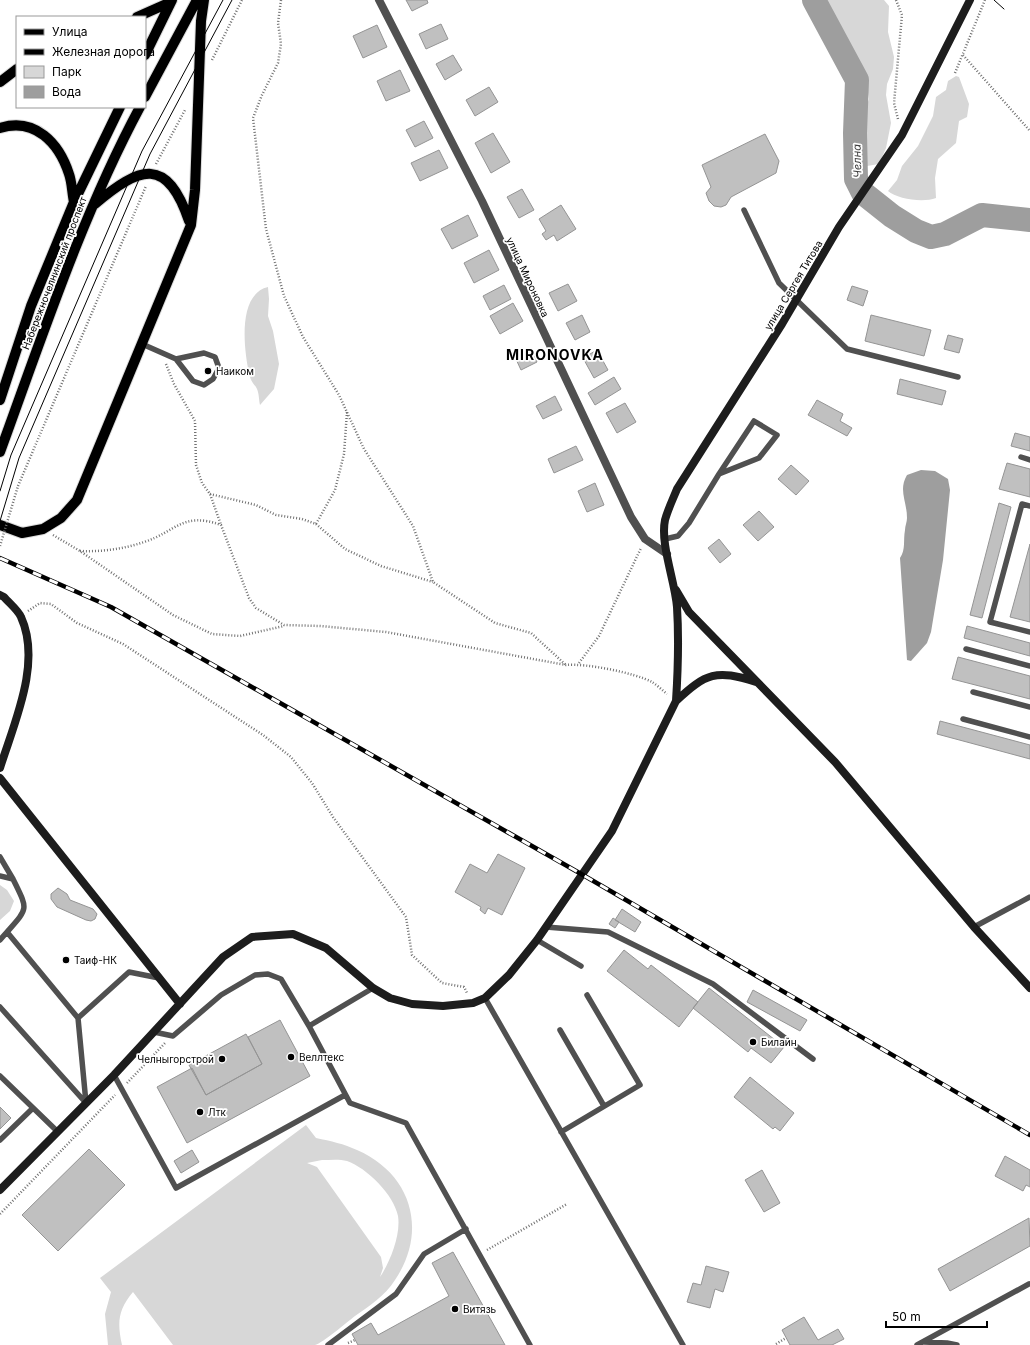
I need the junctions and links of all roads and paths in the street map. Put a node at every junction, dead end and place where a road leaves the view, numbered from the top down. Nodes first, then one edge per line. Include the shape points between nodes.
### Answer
1 (197, 0) edge
2 (204, 0) edge
3 (242, 0) edge
4 (281, 0) edge
5 (380, 0) edge
6 (896, 0) edge
7 (970, 0) edge
8 (985, 0) edge
9 (172, 1) edge
10 (139, 16) edge
11 (146, 53) edge
12 (963, 55) junction
13 (211, 62) dead end
14 (16, 70) edge
15 (955, 73) dead end
16 (0, 82) edge
17 (146, 96) edge
18 (189, 104) dead end
19 (120, 108) edge
20 (139, 108) edge
21 (0, 128) edge
22 (1030, 131) edge
23 (903, 133) junction
24 (151, 174) junction
25 (74, 202) junction
26 (94, 205) junction
27 (744, 210) dead end
28 (191, 225) junction
29 (795, 300) junction
30 (142, 344) junction
31 (161, 352) junction
32 (176, 359) junction
33 (958, 377) dead end
34 (0, 400) edge
35 (346, 411) junction
36 (0, 452) edge
37 (1021, 457) dead end
38 (1030, 460) edge
39 (719, 474) junction
40 (210, 494) junction
41 (1030, 506) edge
42 (316, 524) junction
43 (221, 525) junction
44 (0, 526) edge
45 (43, 529) junction
46 (645, 539) junction
47 (665, 539) junction
48 (0, 546) edge
49 (80, 551) junction
50 (667, 554) junction
51 (433, 582) junction
52 (674, 586) junction
53 (0, 595) edge
54 (21, 616) junction
55 (284, 625) junction
56 (1030, 632) edge
57 (966, 649) dead end
58 (579, 663) junction
59 (566, 665) junction
60 (1030, 666) edge
61 (756, 682) junction
62 (973, 692) dead end
63 (676, 701) junction
64 (1030, 707) edge
65 (963, 720) dead end
66 (1030, 737) edge
67 (0, 768) edge
68 (0, 778) edge
69 (0, 857) edge
70 (0, 876) edge
71 (14, 879) junction
72 (1030, 897) edge
73 (974, 926) junction
74 (546, 927) junction
75 (7, 932) junction
76 (0, 940) edge
77 (537, 940) junction
78 (581, 966) dead end
79 (159, 978) junction
80 (373, 988) junction
81 (1030, 988) edge
82 (587, 995) dead end
83 (485, 998) junction
84 (473, 1003) junction
85 (180, 1004) junction
86 (0, 1007) edge
87 (78, 1018) junction
88 (309, 1026) junction
89 (560, 1030) dead end
90 (154, 1032) junction
91 (169, 1039) dead end
92 (813, 1059) dead end
93 (114, 1075) junction
94 (0, 1076) edge
95 (121, 1088) junction
96 (345, 1095) junction
97 (86, 1103) junction
98 (604, 1106) junction
99 (33, 1108) junction
100 (58, 1132) junction
101 (561, 1132) junction
102 (0, 1140) edge
103 (0, 1190) edge
104 (567, 1204) dead end
105 (0, 1214) edge
106 (466, 1229) junction
107 (479, 1254) junction
108 (1029, 1284) edge
109 (786, 1338) dead end
110 (923, 1342) junction
111 (328, 1345) edge
112 (530, 1345) edge
113 (683, 1345) edge
114 (776, 1345) edge
115 (917, 1345) edge
116 (957, 1345) edge

1 - 17 main road
2 - 28 main road
3 - 13 path
4 - 35 path via 278,23 281,44 278,63 253,118 266,229 284,296 303,337
5 - 46 street, улица Мироновка via 482,201 631,517
6 - 23 path via 902,15 894,103
7 - 23 street, улица Сергея Титова
8 - 12 path
9 - 10 main road
9 - 11 main road
12 - 15 path
12 - 22 path
14 - 16 main road
18 - 24 path
19 - 25 main road, Набережночелнинский проспект
20 - 26 main road, Набережночелнинский проспект via 113,156
21 - 25 main road via 13,124 41,132 58,149 70,175
23 - 29 street, улица Сергея Титова via 839,227
24 - 26 main road via 140,174 117,185
24 - 28 main road via 160,176 172,185 182,200
24 - 48 path, bridge via 18,486
25 - 34 main road, Набережночелнинский проспект via 30,306
26 - 36 main road, Набережночелнинский проспект via 51,312
27 - 29 lane via 779,283
28 - 30 main road
29 - 33 lane via 847,348
29 - 47 street, улица Сергея Титова via 677,489 665,521
30 - 31 lane
30 - 45 main road via 77,500 61,518
31 - 32 lane
31 - 40 path via 174,384 195,421 196,465 202,483
32 - 32 lane via 193,381 204,385 213,380 219,368 215,357 204,352
35 - 42 path via 344,454 335,490
35 - 51 path via 364,449 413,526
37 - 38 lane
39 - 39 lane via 759,458 777,435 754,421
39 - 47 lane via 689,523 678,536
40 - 42 path via 256,505 276,515
40 - 43 path
41 - 56 lane via 1022,504 990,622
42 - 51 path via 345,550 381,566
43 - 49 path via 206,520 184,522 144,542 97,552
43 - 55 path via 249,598 256,608
44 - 45 main road via 22,533
45 - 49 path
46 - 50 street, улица Мироновка
46 - 58 path via 599,636
47 - 50 street, улица Сергея Титова
49 - 55 path via 173,614 212,634 240,636
50 - 52 street, улица Сергея Титова
51 - 59 path via 495,623 530,633
52 - 61 street via 689,612
52 - 63 street via 678,632
53 - 54 street via 4,596
54 - 67 street via 29,645 27,679
54 - 84 path via 40,603 51,604 77,623 123,644 263,735 292,757 406,917 412,955 442,983 464,987
55 - 59 path via 386,632
57 - 60 lane
58 - 59 path
58 - 63 path via 652,682
61 - 63 street via 726,674 705,677
61 - 73 street via 835,762
62 - 64 lane
63 - 74 street via 612,831
65 - 66 lane
68 - 79 street
69 - 71 lane
70 - 71 lane
71 - 75 lane via 24,905 24,913
72 - 73 lane
73 - 81 street
74 - 77 street
74 - 92 lane via 608,932 713,984
75 - 76 lane
75 - 87 lane
77 - 78 lane
77 - 83 street
79 - 85 street
79 - 87 lane via 129,972
80 - 84 street via 390,998 412,1004 443,1006
80 - 85 street via 326,948 293,934 252,937 223,957
80 - 88 lane
82 - 98 lane via 640,1085
83 - 84 street
83 - 101 lane
85 - 90 street
86 - 97 lane
87 - 97 lane
88 - 90 lane via 281,979 268,974 256,975 221,995 173,1036
88 - 96 lane
89 - 98 lane
90 - 93 street
91 - 95 path
93 - 95 lane
93 - 97 street
94 - 99 lane
95 - 96 lane via 176,1188
95 - 105 path
96 - 106 lane via 350,1103 406,1123
97 - 100 street
98 - 101 lane
99 - 100 lane
99 - 102 lane
100 - 103 street
101 - 113 lane
104 - 107 path
106 - 107 lane
106 - 111 lane via 424,1254 396,1294
107 - 112 lane
108 - 110 lane
109 - 114 path
110 - 115 lane
110 - 116 lane via 947,1342

